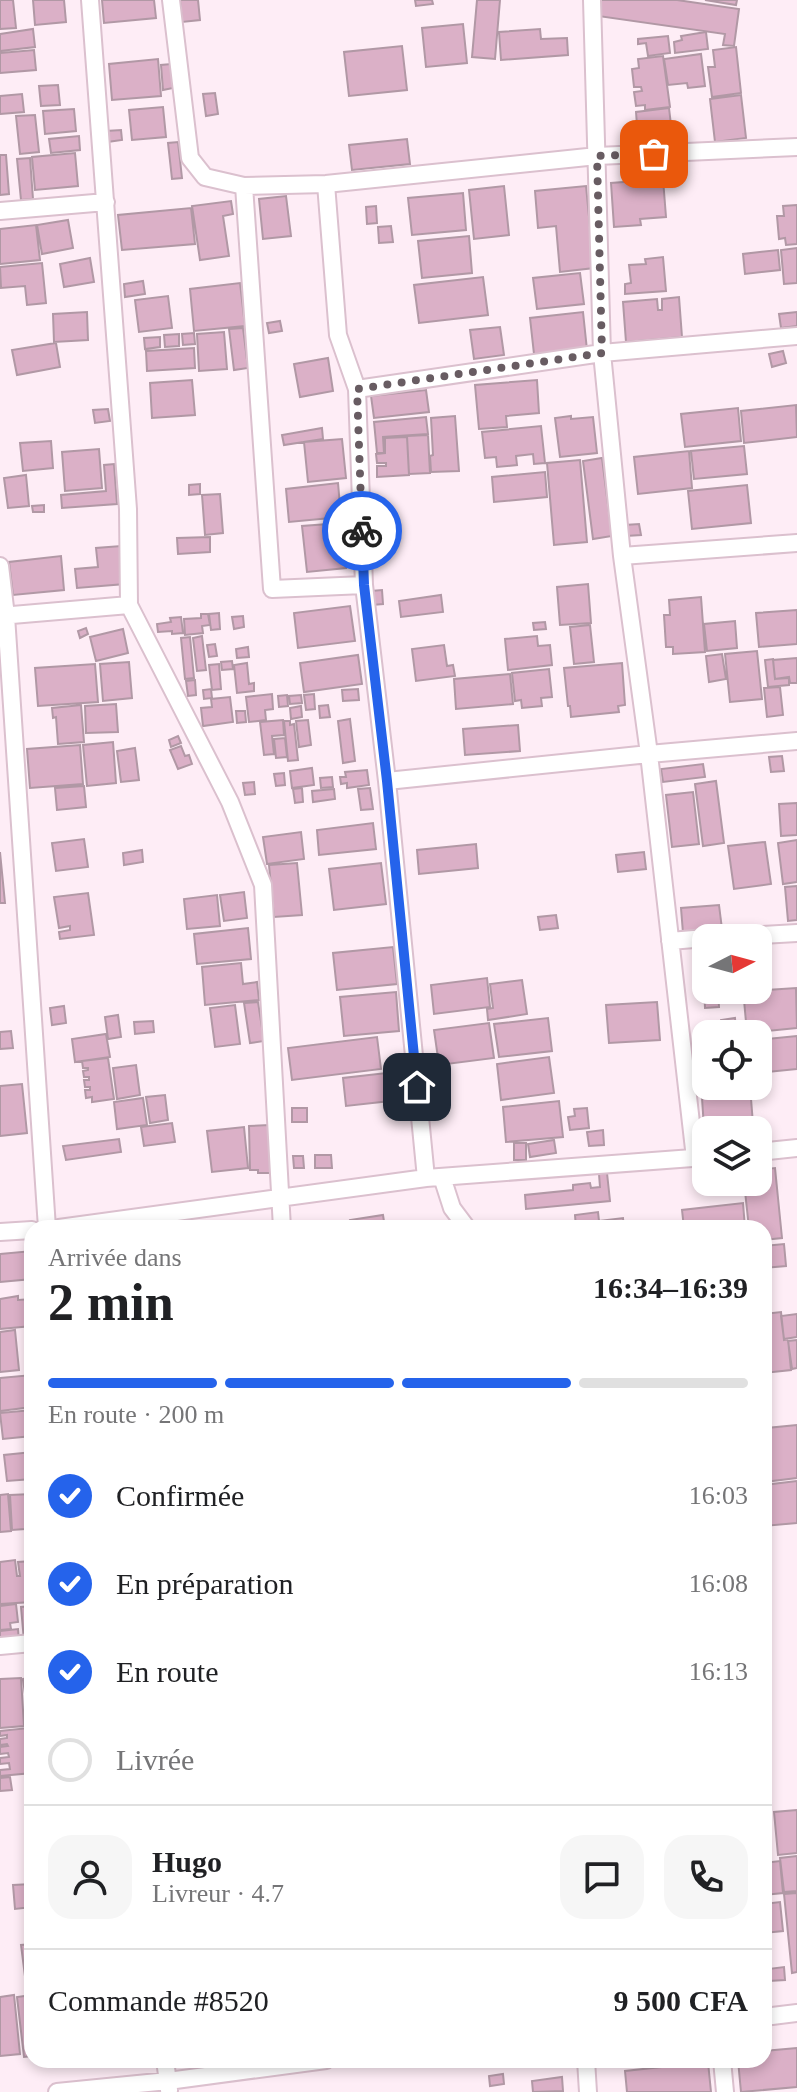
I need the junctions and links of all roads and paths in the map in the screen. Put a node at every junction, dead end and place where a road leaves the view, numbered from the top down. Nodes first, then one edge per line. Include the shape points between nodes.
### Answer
1 (90, 0) edge
2 (171, 0) edge
3 (592, 0) edge
4 (797, 147) edge
5 (597, 156) junction
6 (326, 184) junction
7 (244, 186) junction
8 (106, 202) junction
9 (0, 211) edge
10 (797, 336) edge
11 (602, 353) junction
12 (357, 389) junction
13 (797, 543) edge
14 (622, 556) junction
15 (0, 566) edge
16 (364, 585) junction
17 (129, 605) junction
18 (3, 616) edge
19 (797, 741) edge
20 (649, 754) junction
21 (387, 781) junction
22 (797, 933) edge
23 (772, 934) edge
24 (692, 939) edge
25 (670, 941) junction
26 (694, 1116) edge
27 (797, 1148) edge
28 (772, 1151) edge
29 (692, 1159) edge
30 (434, 1178) junction
31 (280, 1197) junction
32 (46, 1220) edge
33 (125, 1220) edge
34 (281, 1220) edge
35 (461, 1220) edge
36 (24, 1230) edge
37 (0, 1232) edge
38 (24, 1644) edge
39 (0, 1646) edge
40 (797, 2013) edge
41 (772, 2016) edge
42 (279, 2068) edge
43 (586, 2068) edge
44 (723, 2068) edge
45 (168, 2087) edge
46 (57, 2092) edge
47 (588, 2092) edge
48 (725, 2092) edge

1 - 8 street
2 - 7 street via 190,158 205,177
3 - 5 street
4 - 5 street
5 - 6 street
5 - 11 street
6 - 7 street
6 - 12 street via 338,335
7 - 16 street via 272,589
8 - 9 street
8 - 17 street via 128,509
10 - 11 street
11 - 12 street
11 - 14 street
12 - 16 street
13 - 14 street
14 - 20 street
15 - 18 street
16 - 21 street
17 - 18 street
17 - 31 street via 230,802 263,885
18 - 32 street
19 - 20 street
20 - 21 street
20 - 25 street
21 - 30 street
22 - 23 street
24 - 25 street
25 - 26 street
27 - 28 street
29 - 30 street
30 - 31 street
30 - 35 street
31 - 33 street
31 - 34 street
36 - 37 street
38 - 39 street
40 - 41 street
42 - 45 street
43 - 47 street
44 - 48 street
45 - 46 street

